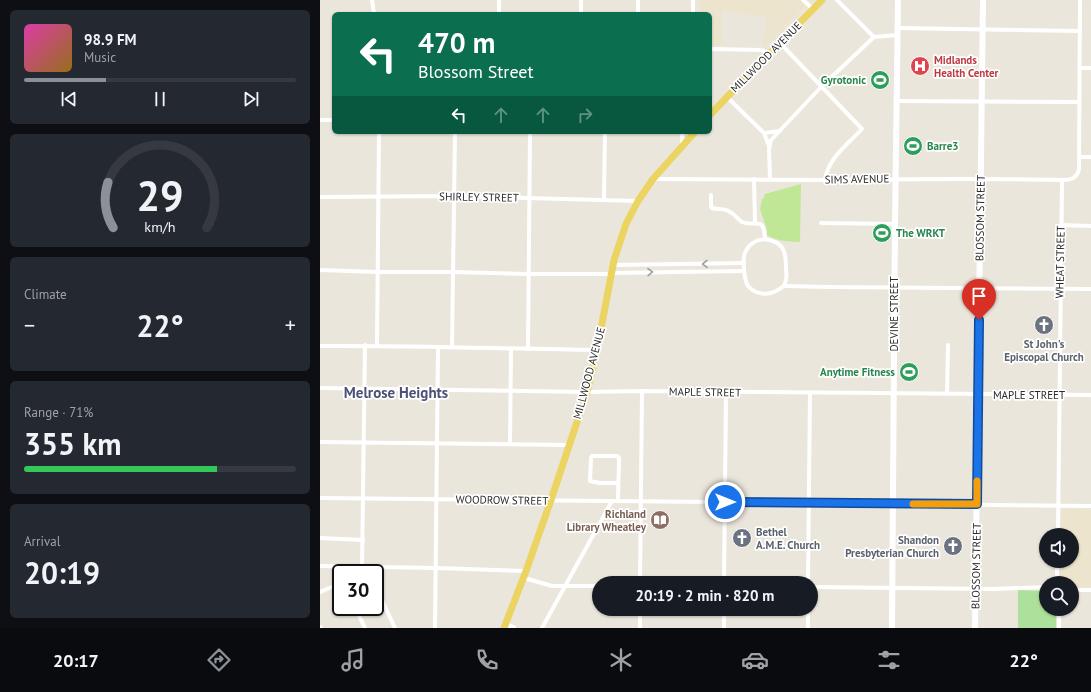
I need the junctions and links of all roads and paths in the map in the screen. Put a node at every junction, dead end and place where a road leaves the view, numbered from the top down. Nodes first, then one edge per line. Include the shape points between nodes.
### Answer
1 (372, 0) edge
2 (499, 0) edge
3 (581, 0) edge
4 (638, 0) edge
5 (693, 0) edge
6 (803, 0) edge
7 (822, 0) edge
8 (837, 0) edge
9 (898, 0) edge
10 (983, 0) edge
11 (1080, 0) edge
12 (813, 9) junction
13 (374, 12) edge
14 (499, 12) edge
15 (581, 12) edge
16 (638, 12) edge
17 (693, 12) edge
18 (982, 29) junction
19 (1080, 31) junction
20 (898, 32) junction
21 (874, 37) junction
22 (780, 43) junction
23 (712, 49) edge
24 (768, 54) junction
25 (1080, 68) junction
26 (1091, 68) edge
27 (822, 86) junction
28 (727, 97) junction
29 (897, 101) junction
30 (982, 102) junction
31 (1079, 102) junction
32 (712, 113) edge
33 (320, 120) edge
34 (332, 120) edge
35 (780, 131) junction
36 (379, 134) edge
37 (455, 134) edge
38 (530, 134) edge
39 (606, 134) edge
40 (682, 134) edge
41 (693, 134) edge
42 (764, 134) junction
43 (682, 146) junction
44 (769, 149) junction
45 (1079, 157) junction
46 (1091, 157) edge
47 (653, 179) junction
48 (754, 179) junction
49 (896, 179) junction
50 (981, 179) junction
51 (770, 180) junction
52 (826, 180) junction
53 (1062, 180) junction
54 (711, 195) dead end
55 (454, 196) junction
56 (320, 197) edge
57 (378, 197) junction
58 (530, 198) junction
59 (604, 199) junction
60 (638, 201) junction
61 (755, 223) junction
62 (821, 223) dead end
63 (895, 224) junction
64 (1061, 225) junction
65 (1091, 226) edge
66 (765, 239) junction
67 (744, 263) junction
68 (320, 270) edge
69 (611, 271) junction
70 (744, 271) junction
71 (378, 272) junction
72 (452, 272) junction
73 (528, 274) junction
74 (784, 286) junction
75 (895, 288) junction
76 (979, 289) junction
77 (1060, 289) junction
78 (1091, 289) edge
79 (948, 345) dead end
80 (320, 346) edge
81 (365, 346) junction
82 (377, 346) junction
83 (438, 346) junction
84 (452, 347) junction
85 (511, 349) junction
86 (528, 349) junction
87 (597, 350) junction
88 (320, 388) edge
89 (364, 389) junction
90 (437, 389) junction
91 (510, 390) junction
92 (642, 391) junction
93 (586, 392) junction
94 (726, 392) junction
95 (810, 393) junction
96 (894, 393) junction
97 (947, 394) junction
98 (978, 394) junction
99 (1059, 395) junction
100 (1091, 395) edge
101 (320, 442) edge
102 (364, 442) junction
103 (437, 444) junction
104 (510, 444) junction
105 (569, 445) junction
106 (618, 483) junction
107 (320, 498) edge
108 (364, 499) junction
109 (436, 499) junction
110 (551, 500) junction
111 (612, 501) junction
112 (618, 501) junction
113 (641, 501) junction
114 (725, 502) junction
115 (809, 503) junction
116 (893, 503) junction
117 (977, 504) junction
118 (1058, 506) junction
119 (1091, 506) edge
120 (1058, 528) edge
121 (320, 538) edge
122 (362, 540) junction
123 (365, 564) edge
124 (320, 566) edge
125 (332, 567) edge
126 (436, 568) junction
127 (384, 569) edge
128 (525, 574) junction
129 (640, 576) edge
130 (724, 576) edge
131 (808, 576) edge
132 (566, 586) junction
133 (592, 586) edge
134 (332, 587) edge
135 (818, 587) edge
136 (892, 588) junction
137 (1039, 588) edge
138 (976, 589) junction
139 (1079, 590) edge
140 (1091, 590) edge
141 (320, 592) edge
142 (384, 604) edge
143 (359, 616) edge
144 (640, 616) edge
145 (724, 616) edge
146 (808, 616) edge
147 (1059, 616) edge
148 (505, 626) edge
149 (365, 628) edge
150 (395, 628) edge
151 (435, 628) edge
152 (514, 628) edge
153 (542, 628) edge
154 (640, 628) edge
155 (724, 628) edge
156 (808, 628) edge
157 (892, 628) edge
158 (975, 628) edge
159 (1058, 628) edge

1 - 13 street
2 - 14 street
3 - 15 street
4 - 16 street
5 - 17 street
6 - 12 street
7 - 12 main road, MILLWOOD AVENUE
8 - 21 street
9 - 20 street, DEVINE STREET
10 - 18 street, BLOSSOM STREET
11 - 19 street
12 - 22 main road, MILLWOOD AVENUE
18 - 19 street
18 - 20 street
18 - 30 street, BLOSSOM STREET
19 - 25 street
20 - 21 street
20 - 29 street, DEVINE STREET
21 - 27 street
22 - 24 main road, MILLWOOD AVENUE
22 - 27 street
23 - 24 street via 762,50
24 - 28 main road, MILLWOOD AVENUE
25 - 26 street
25 - 31 street
27 - 35 street
27 - 52 street via 862,129 839,151 827,171
28 - 32 main road, MILLWOOD AVENUE
28 - 42 street
29 - 30 street
29 - 49 street, DEVINE STREET
30 - 31 street
30 - 50 street, BLOSSOM STREET
31 - 45 street
33 - 34 street
35 - 42 street
35 - 44 street via 771,140
36 - 57 street
37 - 55 street
38 - 58 street
39 - 59 street
40 - 43 street
41 - 43 main road, MILLWOOD AVENUE
42 - 44 street
43 - 47 main road, MILLWOOD AVENUE
44 - 51 street
45 - 46 street
45 - 53 street via 1076,176
47 - 48 street, SIMS AVENUE
47 - 60 main road, MILLWOOD AVENUE
48 - 51 street, SIMS AVENUE
48 - 61 street
49 - 50 street, SIMS AVENUE
49 - 52 street, SIMS AVENUE
49 - 63 street, DEVINE STREET
50 - 53 street, SIMS AVENUE
50 - 76 street, BLOSSOM STREET
51 - 52 street, SIMS AVENUE
53 - 64 street, WHEAT STREET
54 - 61 street via 712,208 732,212 744,223
55 - 57 street, SHIRLEY STREET
55 - 58 street, SHIRLEY STREET
55 - 72 street
56 - 57 street, SHIRLEY STREET
57 - 71 street
58 - 59 street, SHIRLEY STREET
58 - 73 street
59 - 60 street, SHIRLEY STREET
60 - 69 main road, MILLWOOD AVENUE via 626,224
61 - 66 street via 764,228
62 - 63 street
63 - 75 street, DEVINE STREET
64 - 65 street
64 - 77 street, WHEAT STREET
66 - 67 street via 749,246
66 - 74 street via 772,240 783,249 786,279
67 -> 69 street
67 - 70 street
68 - 71 street
69 -> 70 street
69 - 73 street
69 - 87 main road, MILLWOOD AVENUE
70 - 74 street via 748,286 762,294
71 - 72 street
71 - 82 street
72 - 73 street
72 - 84 street
73 - 86 street
74 - 75 street
75 - 76 street
75 - 96 street, DEVINE STREET
76 - 77 street
76 - 98 street, BLOSSOM STREET
77 - 78 street
77 - 99 street, WHEAT STREET
79 - 97 street
80 - 81 street
81 - 82 street
81 - 89 street
82 - 83 street
83 - 84 street
83 - 90 street
84 - 85 street
85 - 86 street
85 - 91 street
86 - 87 street
87 - 93 main road, MILLWOOD AVENUE
88 - 89 street, MAPLE STREET
89 - 90 street, MAPLE STREET
89 - 102 street
90 - 91 street, MAPLE STREET
90 - 103 street
91 - 93 street, MAPLE STREET
91 - 104 street
92 - 93 street, MAPLE STREET
92 - 94 street, MAPLE STREET
92 - 113 street
93 - 105 main road, MILLWOOD AVENUE
94 - 95 street, MAPLE STREET
94 - 114 street
95 - 96 street, MAPLE STREET
95 - 115 street
96 - 97 street, MAPLE STREET
96 - 116 street, DEVINE STREET
97 - 98 street, MAPLE STREET
98 - 99 street, MAPLE STREET
98 - 117 street, BLOSSOM STREET
99 - 100 street, MAPLE STREET
99 - 118 street, WHEAT STREET
101 - 102 street
102 - 103 street
102 - 108 street
103 - 104 street
103 - 109 street
104 - 105 street
105 - 110 main road, MILLWOOD AVENUE
106 - 106 street via 619,458 592,456 590,481
106 - 112 street
107 - 108 street, WOODROW STREET
108 - 109 street, WOODROW STREET
108 - 122 street
109 - 110 street, WOODROW STREET
109 - 126 street
110 - 111 street, WOODROW STREET
110 - 128 main road, MILLWOOD AVENUE
111 - 112 street, WOODROW STREET
111 - 132 street
112 - 113 street, WOODROW STREET
113 - 114 street, WOODROW STREET
113 - 129 street
114 - 115 street, WOODROW STREET
114 - 130 street
115 - 116 street, WOODROW STREET
115 - 131 street
116 - 117 street, WOODROW STREET
116 - 136 street, DEVINE STREET
117 - 118 street, WOODROW STREET
117 - 138 street, BLOSSOM STREET
118 - 119 street, WOODROW STREET
118 - 120 street, WHEAT STREET
121 - 122 street
122 - 123 street
124 - 125 street
126 - 127 street
126 - 128 street
126 - 151 street
128 - 132 street via 552,586
128 - 148 main road, MILLWOOD AVENUE
132 - 133 street
132 - 153 street
134 - 141 street
135 - 136 street
136 - 138 street
136 - 157 street, DEVINE STREET
137 - 138 street
138 - 158 street, BLOSSOM STREET
139 - 140 street
142 - 150 street
143 - 149 street
144 - 154 street
145 - 155 street
146 - 156 street
147 - 159 street
148 - 152 street

